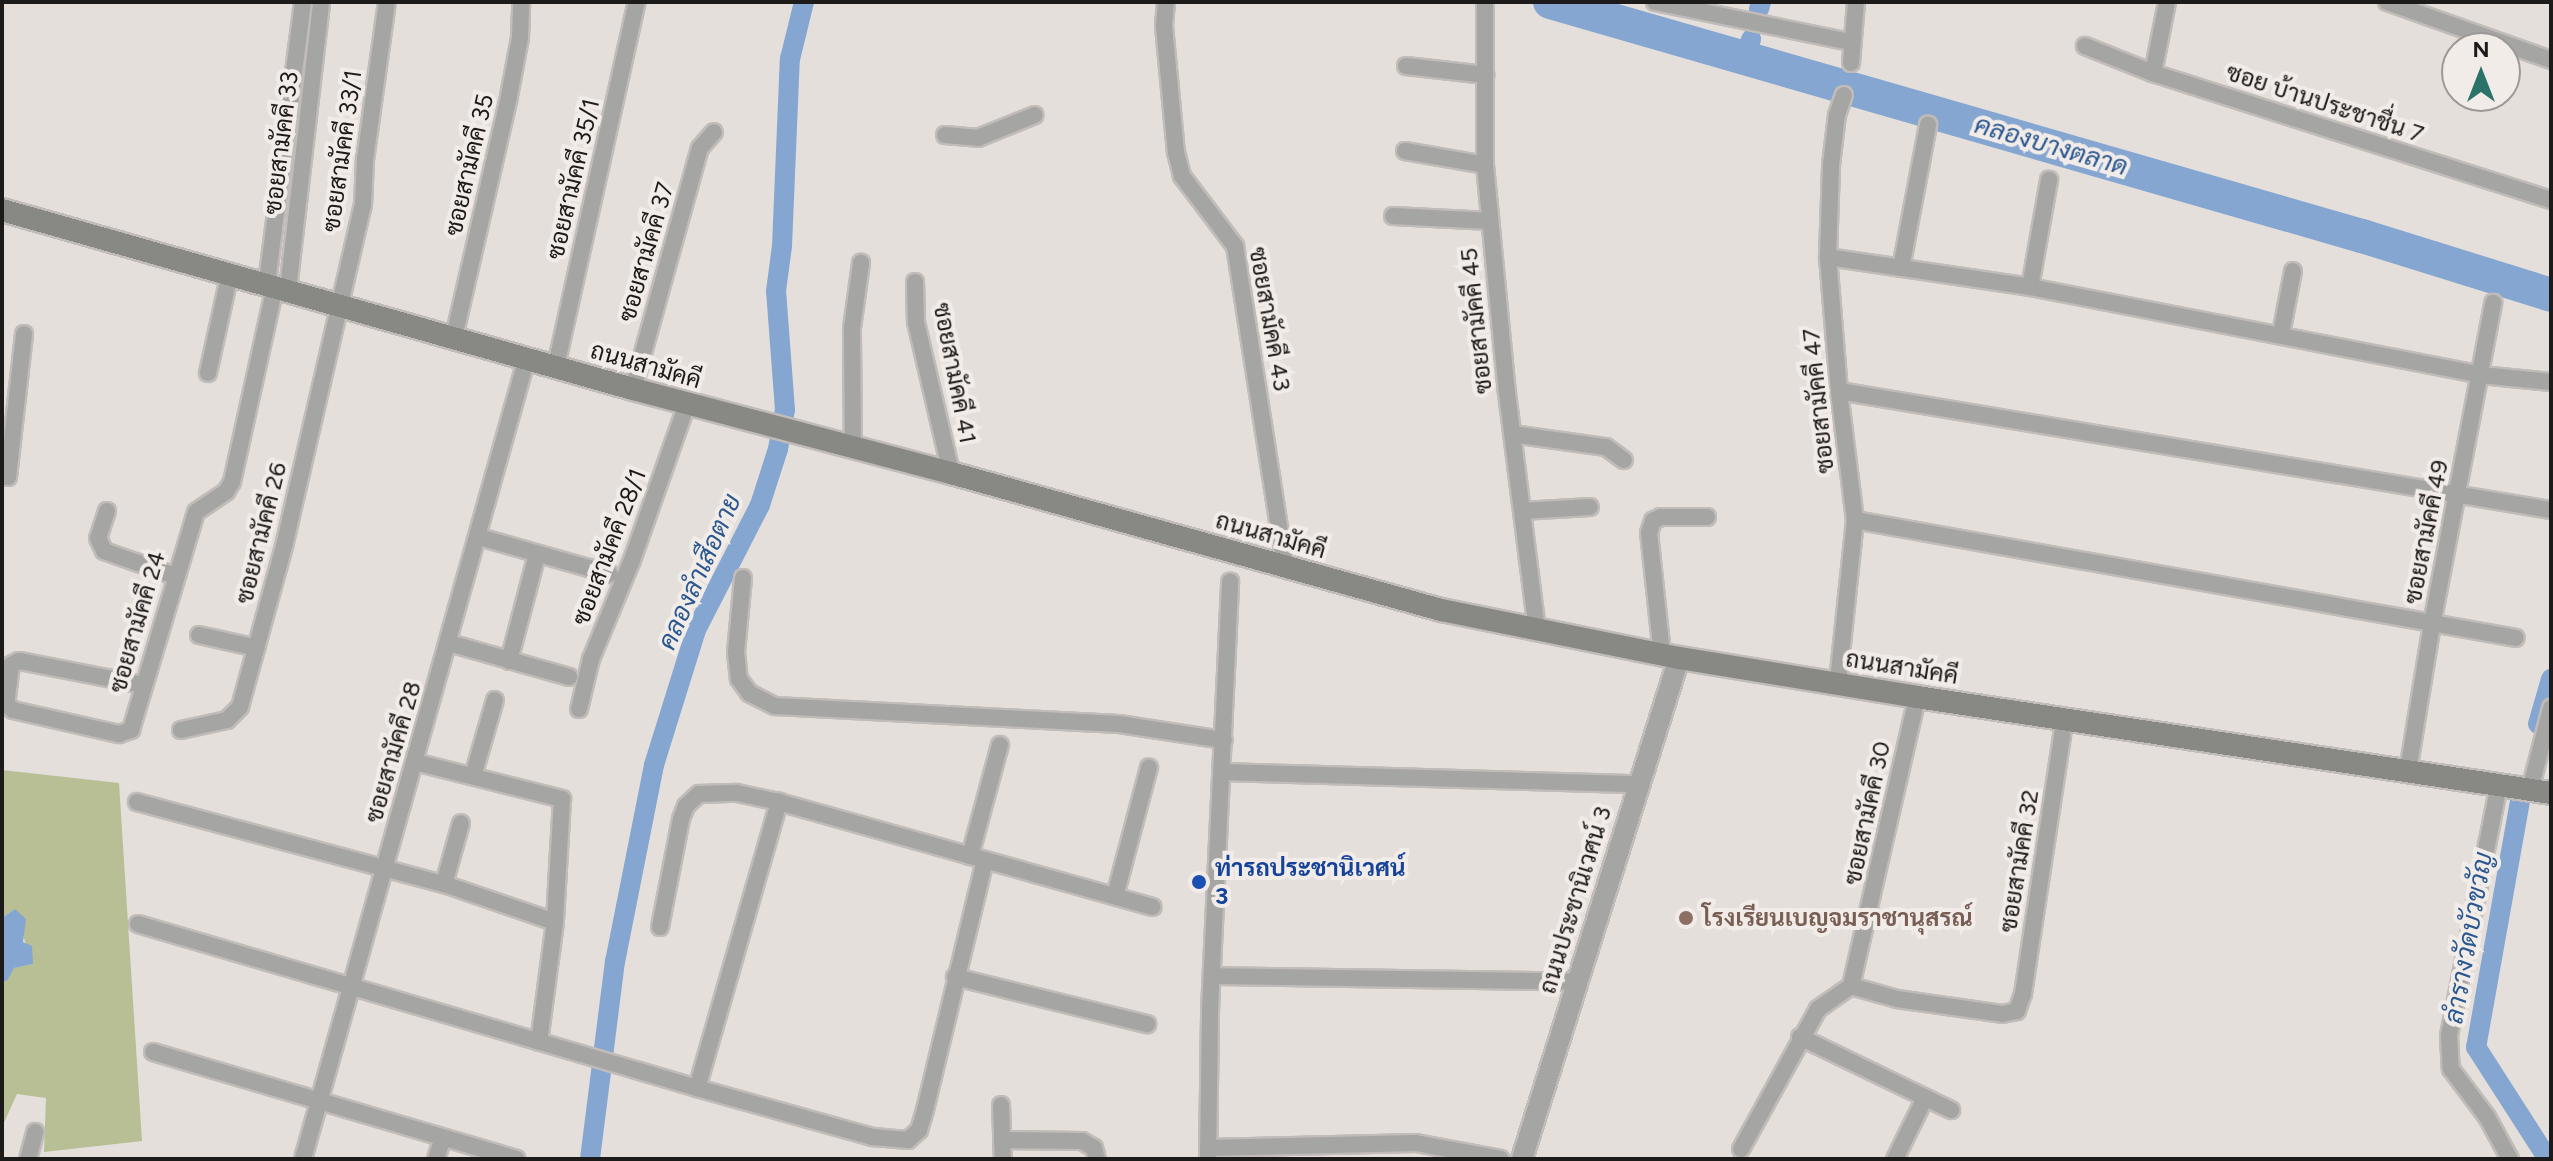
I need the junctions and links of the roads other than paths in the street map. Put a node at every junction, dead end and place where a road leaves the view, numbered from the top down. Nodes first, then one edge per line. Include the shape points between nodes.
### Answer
1 (303, 2) edge
2 (321, 2) edge
3 (387, 2) edge
4 (521, 2) edge
5 (637, 2) edge
6 (1166, 2) edge
7 (1655, 2) edge
8 (1856, 2) edge
9 (2167, 2) edge
10 (2387, 2) edge
11 (1485, 4) dead end
12 (1850, 42) junction
13 (2085, 46) dead end
14 (2551, 60) edge
15 (1851, 63) dead end
16 (1406, 66) dead end
17 (2153, 73) junction
18 (1485, 75) junction
19 (1844, 95) dead end
20 (1035, 115) dead end
21 (1928, 125) dead end
22 (714, 132) dead end
23 (945, 135) dead end
24 (1405, 151) dead end
25 (1485, 165) junction
26 (2049, 180) dead end
27 (2551, 200) edge
28 (2, 210) edge
29 (1393, 216) dead end
30 (1490, 221) junction
31 (1828, 257) junction
32 (861, 263) dead end
33 (1901, 268) junction
34 (2293, 271) dead end
35 (230, 273) junction
36 (915, 282) dead end
37 (277, 286) junction
38 (2030, 287) junction
39 (2493, 303) dead end
40 (338, 305) junction
41 (24, 334) dead end
42 (2281, 334) junction
43 (454, 337) junction
44 (527, 357) junction
45 (556, 366) junction
46 (208, 373) dead end
47 (2481, 375) junction
48 (2551, 382) edge
49 (633, 389) junction
50 (1839, 391) junction
51 (687, 404) junction
52 (1512, 434) junction
53 (853, 449) junction
54 (1624, 460) dead end
55 (951, 473) junction
56 (2, 476) edge
57 (2458, 496) junction
58 (1590, 507) dead end
59 (2551, 510) edge
60 (107, 511) dead end
61 (1522, 511) junction
62 (1707, 517) dead end
63 (1855, 520) junction
64 (479, 537) junction
65 (537, 554) junction
66 (1285, 566) junction
67 (610, 574) dead end
68 (175, 576) junction
69 (743, 578) dead end
70 (1230, 581) dead end
71 (2432, 624) junction
72 (1537, 631) junction
73 (199, 635) dead end
74 (2516, 638) dead end
75 (449, 643) junction
76 (257, 648) junction
77 (1671, 656) junction
78 (509, 661) junction
79 (569, 677) dead end
80 (1838, 682) junction
81 (143, 685) junction
82 (1917, 697) junction
83 (495, 700) dead end
84 (2551, 708) edge
85 (579, 709) dead end
86 (2065, 717) junction
87 (181, 730) dead end
88 (1224, 740) junction
89 (2546, 742) edge
90 (1000, 745) dead end
91 (415, 762) junction
92 (1149, 767) dead end
93 (2408, 771) junction
94 (1222, 772) junction
95 (473, 776) junction
96 (1638, 784) junction
97 (2499, 785) junction
98 (2541, 792) edge
99 (137, 802) dead end
100 (779, 802) junction
101 (461, 823) dead end
102 (978, 858) junction
103 (386, 869) junction
104 (444, 884) junction
105 (1115, 896) junction
106 (1153, 907) dead end
107 (555, 922) junction
108 (138, 924) dead end
109 (660, 927) dead end
110 (1212, 976) junction
111 (955, 977) junction
112 (1577, 982) junction
113 (352, 986) junction
114 (1851, 986) junction
115 (1147, 1024) dead end
116 (1800, 1037) junction
117 (539, 1042) junction
118 (153, 1052) dead end
119 (697, 1088) junction
120 (1925, 1098) junction
121 (320, 1103) junction
122 (1001, 1105) dead end
123 (1951, 1110) dead end
124 (35, 1132) dead end
125 (442, 1140) junction
126 (1002, 1140) junction
127 (1741, 1149) dead end
128 (1208, 1154) edge
129 (28, 1159) edge
130 (303, 1159) edge
131 (436, 1159) edge
132 (517, 1159) edge
133 (1003, 1159) edge
134 (1097, 1159) edge
135 (1501, 1159) edge
136 (1522, 1159) edge
137 (1895, 1159) edge
138 (2510, 1159) edge

1 - 37 street
2 - 37 street, ซอยสามัคคี 33
3 - 40 street, ซอยสามัคคี 33/1 via 363,205
4 - 43 street, ซอยสามัคคี 35 via 509,96
5 - 45 street, ซอยสามัคคี 35/1
6 - 66 street, ซอยสามัคคี 43 via 1176,152 1182,176 1235,246
7 - 12 street
8 - 12 street
9 - 17 street
10 - 14 street
11 - 18 street, ซอยสามัคคี 45
12 - 15 street
13 - 17 street, ซอย บ้านประชาชื่น 7
16 - 18 street
17 - 27 street, ซอย บ้านประชาชื่น 7
18 - 25 street, ซอยสามัคคี 45
19 - 31 street, ซอยสามัคคี 47 via 1837,115
20 - 23 street via 978,138
21 - 33 street
22 - 49 street, ซอยสามัคคี 37 via 700,148
24 - 25 street
25 - 30 street, ซอยสามัคคี 45
26 - 38 street
28 - 35 main road, ถนนสามัคคี
29 - 30 street
30 - 52 street, ซอยสามัคคี 45
31 - 33 street
31 - 50 street, ซอยสามัคคี 47
32 - 53 street via 852,328
33 - 38 street
34 - 42 street
35 - 37 main road, ถนนสามัคคี
35 - 46 street
36 - 55 street, ซอยสามัคคี 41 via 916,322
37 - 40 main road, ถนนสามัคคี
37 - 68 street, ซอยสามัคคี 24 via 232,482 196,512
38 - 42 street
39 - 47 street, ซอยสามัคคี 49
40 - 43 main road, ถนนสามัคคี
40 - 76 street, ซอยสามัคคี 26
41 - 56 street via 8,477
42 - 47 street
43 - 44 main road, ถนนสามัคคี
44 - 45 main road, ถนนสามัคคี
44 - 64 street, ซอยสามัคคี 28
45 - 49 main road, ถนนสามัคคี
47 - 48 street
47 - 57 street, ซอยสามัคคี 49
49 - 51 main road, ถนนสามัคคี
50 - 57 street
50 - 63 street, ซอยสามัคคี 47
51 - 53 main road, ถนนสามัคคี
51 - 85 street, ซอยสามัคคี 28/1 via 591,659
52 - 54 street via 1606,447
52 - 61 street, ซอยสามัคคี 45
53 - 55 main road, ถนนสามัคคี
55 - 66 main road, ถนนสามัคคี
57 - 59 street
57 - 71 street, ซอยสามัคคี 49
58 - 61 street
60 - 68 street via 98,538 104,551
61 - 72 street, ซอยสามัคคี 45
62 - 77 street via 1661,517 1649,533
63 - 71 street
63 - 80 street, ซอยสามัคคี 47
64 - 65 street
64 - 75 street, ซอยสามัคคี 28
65 - 67 street
65 - 78 street
66 - 72 main road, ถนนสามัคคี
68 - 81 street, ซอยสามัคคี 24
69 - 88 street via 736,652 739,679 749,693 775,706 1119,724
70 - 88 street
71 - 74 street
71 - 93 street, ซอยสามัคคี 49
72 - 77 main road, ถนนสามัคคี
73 - 76 street
75 - 78 street
75 - 91 street, ซอยสามัคคี 28
76 - 87 street, ซอยสามัคคี 26 via 235,714
77 - 80 main road, ถนนสามัคคี
77 - 96 street, ถนนประชานิเวศน์ 3
78 - 79 street
80 - 82 main road, ถนนสามัคคี
81 - 81 street, ซอยสามัคคี 24 via 126,733 13,710 6,704 11,665 19,661
82 - 86 main road, ถนนสามัคคี
82 - 114 street, ซอยสามัคคี 30
83 - 95 street
84 - 89 street
86 - 93 main road, ถนนสามัคคี
86 - 114 street, ซอยสามัคคี 32 via 2017,1011 2002,1014 1897,999
88 - 94 street
89 - 98 street
90 - 102 street
91 - 95 street
91 - 103 street, ซอยสามัคคี 28
92 - 105 street
93 - 97 main road, ถนนสามัคคี
94 - 96 street
94 - 110 street
95 - 107 street via 562,799
96 - 112 street, ถนนประชานิเวศน์ 3
97 - 98 main road, ถนนสามัคคี
97 - 138 street via 2449,1036 2451,1069
99 - 103 street
100 - 102 street
100 - 109 street via 737,793 699,794 686,806
100 - 119 street
101 - 104 street
102 - 105 street
102 - 111 street
103 - 104 street
103 - 113 street, ซอยสามัคคี 28
104 - 107 street
105 - 106 street
107 - 117 street
108 - 113 street
110 - 112 street
110 - 128 street
111 - 115 street
111 - 119 street via 925,1110 919,1130 908,1140 873,1137
112 - 136 street, ถนนประชานิเวศน์ 3
113 - 117 street
113 - 121 street, ซอยสามัคคี 28
114 - 116 street via 1818,1009
116 - 120 street
116 - 127 street
117 - 119 street
118 - 121 street
120 - 123 street
120 - 137 street
121 - 125 street
121 - 130 street, ซอยสามัคคี 28
122 - 126 street
124 - 129 street
125 - 131 street
125 - 132 street
126 - 133 street
126 - 134 street via 1082,1141 1094,1148
128 - 135 street via 1416,1143

